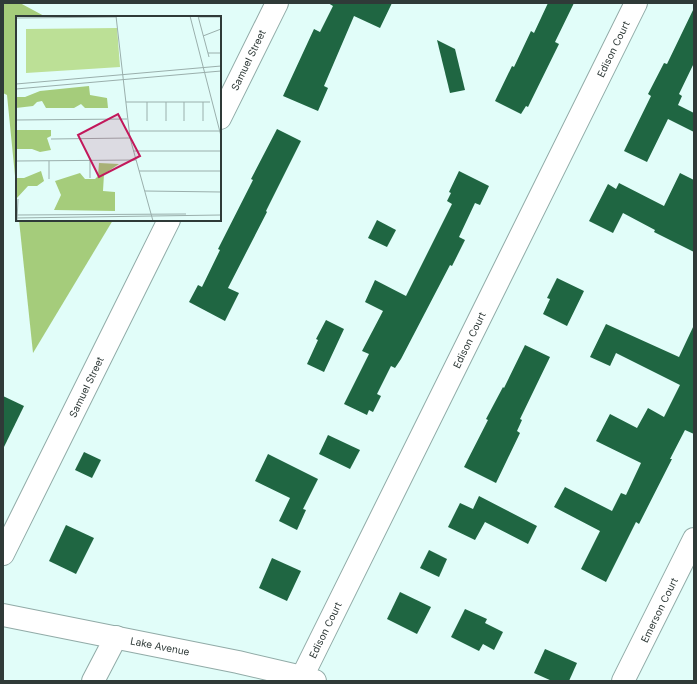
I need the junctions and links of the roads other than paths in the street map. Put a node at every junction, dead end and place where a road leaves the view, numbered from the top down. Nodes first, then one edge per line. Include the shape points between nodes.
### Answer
1 (277, 3) edge
2 (636, 3) edge
3 (221, 116) edge
4 (169, 221) edge
5 (694, 539) edge
6 (3, 554) edge
7 (3, 614) edge
8 (116, 637) junction
9 (309, 679) edge
10 (93, 681) edge
11 (623, 681) edge

1 - 3 street, Samuel Street
2 - 9 street, Edison Court
4 - 6 street, Samuel Street
5 - 11 street, Emerson Court
7 - 8 street, Lake Avenue
8 - 9 street, Lake Avenue
8 - 10 street

